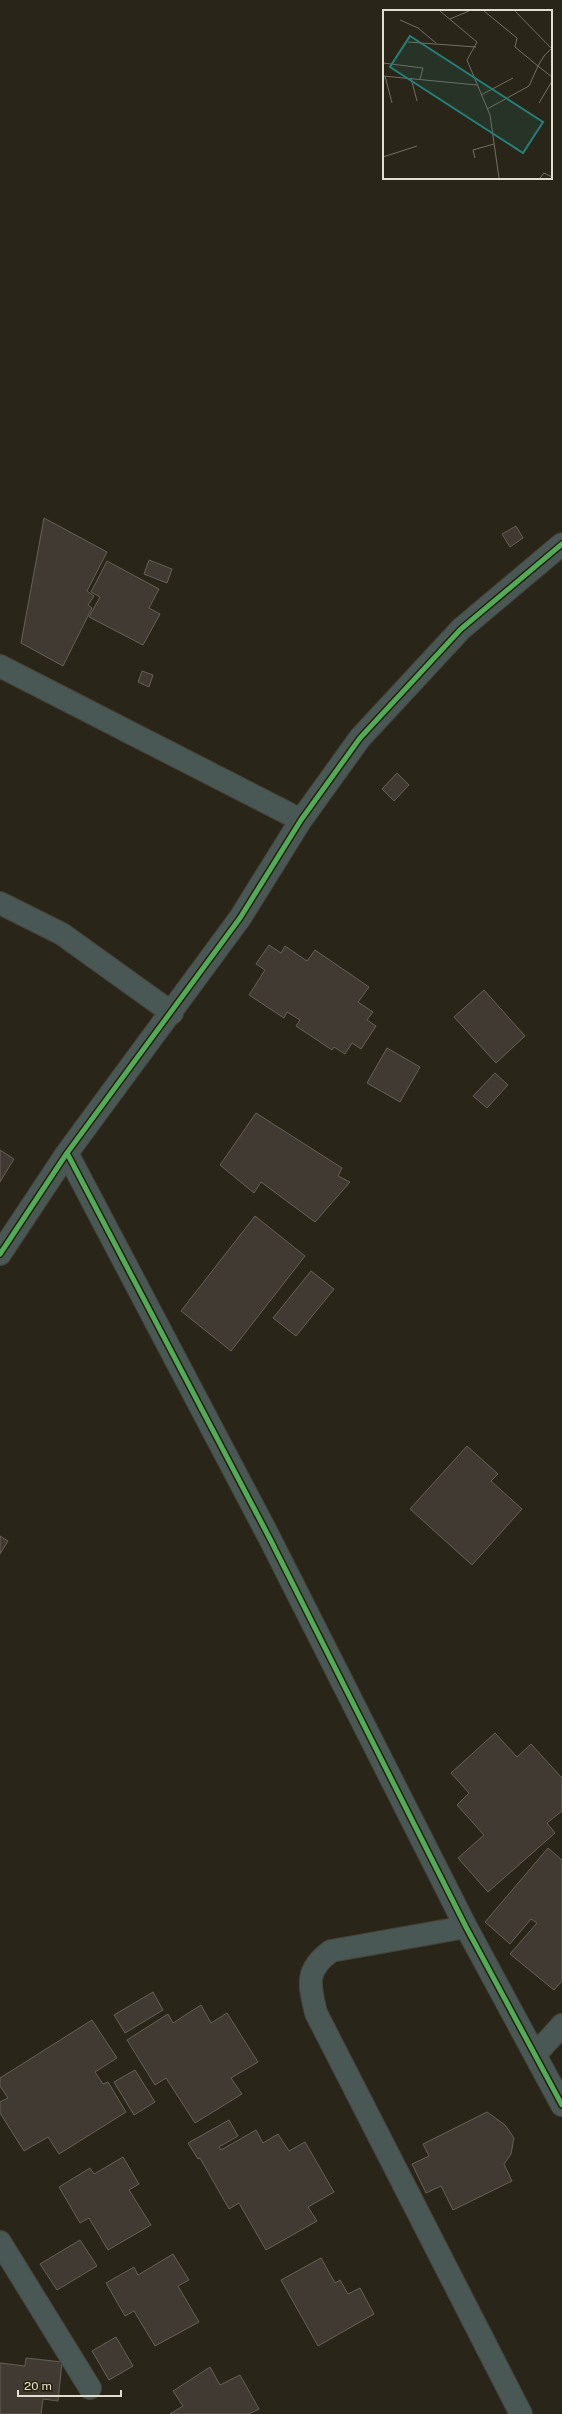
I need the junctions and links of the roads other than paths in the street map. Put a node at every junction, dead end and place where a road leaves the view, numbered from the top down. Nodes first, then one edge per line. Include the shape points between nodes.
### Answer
1 (562, 544) edge
2 (0, 666) edge
3 (301, 820) junction
4 (0, 903) edge
5 (172, 1013) junction
6 (67, 1153) junction
7 (0, 1254) edge
8 (466, 1927) junction
9 (562, 2025) edge
10 (535, 2055) junction
11 (562, 2105) edge
12 (0, 2242) edge
13 (90, 2388) dead end
14 (521, 2414) edge

1 - 3 street via 456,635 360,738
2 - 3 street
3 - 5 street via 240,918
4 - 5 street via 62,934
5 - 6 street
6 - 7 street
6 - 8 street via 269,1537
8 - 10 street
8 - 14 street via 331,1951 317,1961 310,1987 316,2013
9 - 10 street
10 - 11 street
12 - 13 street

